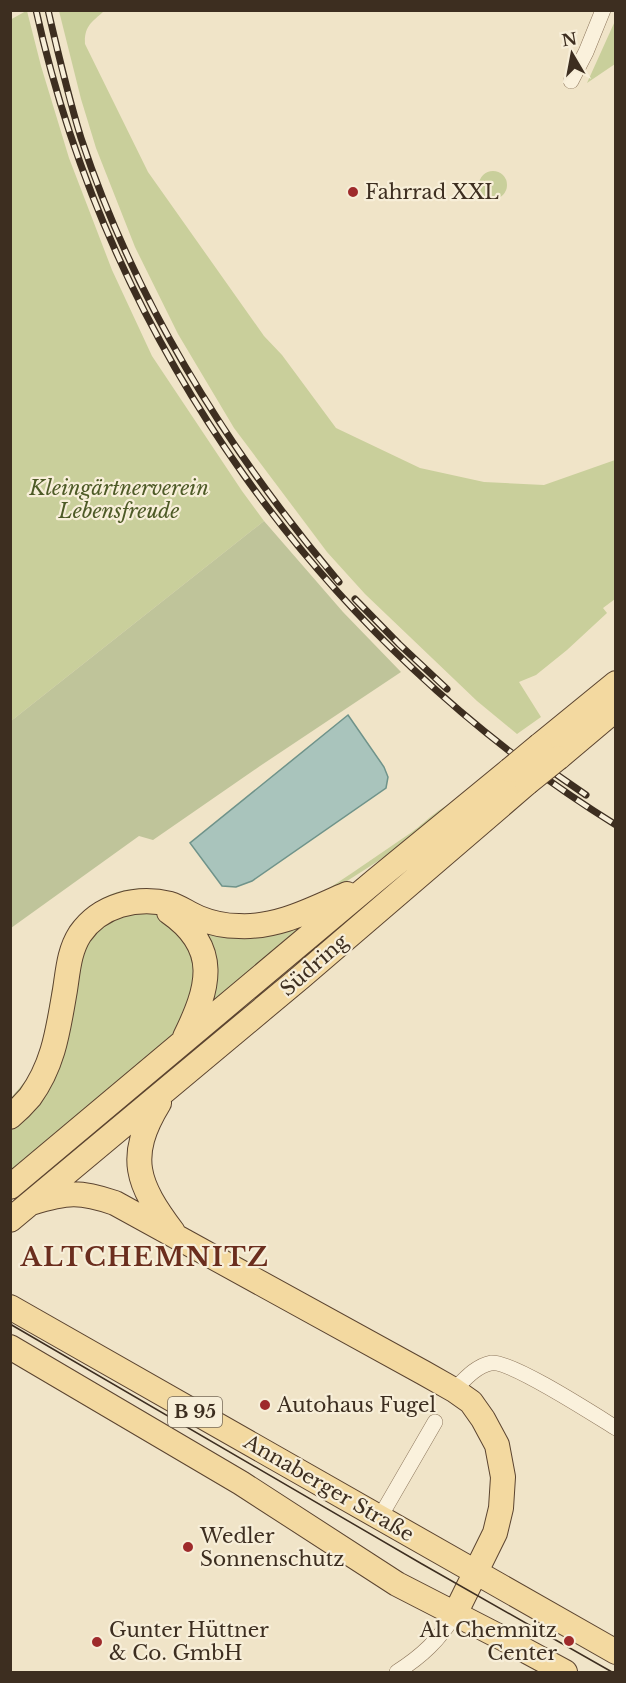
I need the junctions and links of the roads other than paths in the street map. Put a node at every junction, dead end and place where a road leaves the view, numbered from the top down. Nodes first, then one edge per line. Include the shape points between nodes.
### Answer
1 (603, 10) edge
2 (571, 81) dead end
3 (615, 682) edge
4 (615, 709) edge
5 (549, 752) junction
6 (519, 776) junction
7 (376, 880) junction
8 (151, 902) junction
9 (182, 1042) junction
10 (167, 1089) junction
11 (122, 1094) junction
12 (10, 1117) edge
13 (88, 1155) junction
14 (10, 1187) edge
15 (31, 1203) junction
16 (115, 1203) junction
17 (10, 1220) edge
18 (176, 1236) junction
19 (10, 1307) edge
20 (10, 1347) edge
21 (454, 1390) junction
22 (435, 1422) dead end
23 (615, 1428) edge
24 (380, 1517) junction
25 (477, 1572) junction
26 (455, 1614) junction
27 (615, 1652) edge
28 (397, 1672) edge
29 (565, 1672) edge

1 - 2 street
3 - 5 main road, Südring
4 - 5 main road, Südring
5 - 6 main road, Südring, bridge
6 - 7 main road, Südring
6 - 10 main road, Südring via 301,977
7 - 8 main road via 300,915 258,926 214,922 171,904
7 - 9 main road, Südring
8 - 9 main road via 191,931 205,963 201,1000
8 - 12 main road via 111,908 94,918 80,935 70,958 52,1056 29,1099
9 - 11 main road, Südring
10 - 13 main road, Südring
10 - 18 main road via 145,1127 139,1160 146,1191
11 - 13 main road via 92,1137
11 - 14 main road, Südring
13 - 15 main road, Südring
13 - 16 main road via 96,1182
15 - 16 main road via 75,1193
15 - 17 main road, Südring
16 - 18 main road
18 - 21 main road
19 - 24 main road, Annaberger Straße / B 95
20 - 26 main road, Annaberger Straße / B 95 via 242,1483 397,1584
21 - 23 street via 476,1369 500,1363
21 - 25 main road via 471,1402 483,1419 497,1445 503,1478 495,1533
22 - 24 street
24 - 25 main road, Annaberger Straße / B 95
25 - 26 main road
25 - 27 main road, Annaberger Straße / B 95
26 - 28 street via 438,1640
26 - 29 main road, Annaberger Straße / B 95

